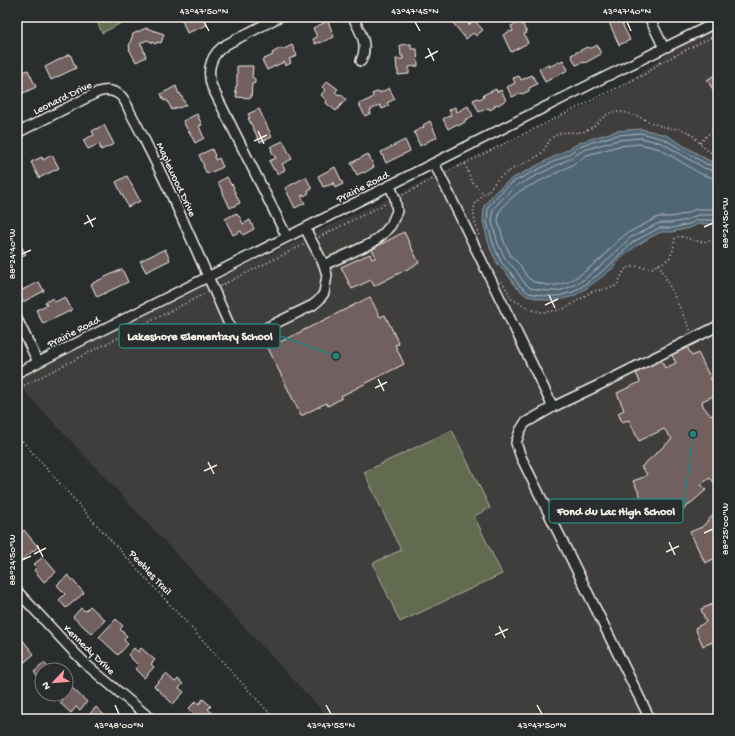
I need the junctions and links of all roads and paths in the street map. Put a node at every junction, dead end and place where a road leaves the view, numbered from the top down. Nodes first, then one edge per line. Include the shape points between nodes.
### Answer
1 (278, 17) edge
2 (353, 17) edge
3 (649, 17) edge
4 (718, 19) edge
5 (718, 34) edge
6 (664, 48) junction
7 (654, 53) junction
8 (361, 61) dead end
9 (660, 62) junction
10 (118, 94) joint
11 (716, 126) dead end
12 (17, 133) edge
13 (700, 143) junction
14 (718, 156) edge
15 (434, 163) junction
16 (464, 164) junction
17 (440, 176) junction
18 (390, 186) junction
19 (484, 194) junction
20 (395, 198) junction
21 (305, 228) junction
22 (287, 237) junction
23 (718, 238) edge
24 (481, 239) dead end
25 (311, 241) junction
26 (659, 264) junction
27 (324, 265) junction
28 (208, 277) junction
29 (501, 280) dead end
30 (214, 290) junction
31 (17, 319) edge
32 (718, 326) edge
33 (694, 338) junction
34 (38, 362) junction
35 (17, 373) edge
36 (17, 389) edge
37 (553, 407) junction
38 (17, 435) edge
39 (17, 592) edge
40 (151, 719) edge
41 (275, 719) edge
42 (650, 719) edge

1 - 22 street via 219,50 209,68 210,82
2 - 8 street via 365,45
3 - 6 street
4 - 6 street, Prairie Road
5 - 9 path
6 - 7 street, Prairie Road
7 - 9 path
7 - 15 street, Prairie Road
9 - 16 path via 645,74
10 - 12 street, Leonard Drive via 103,90
10 - 28 street, Maplewood Drive via 125,101 155,161
11 - 13 path
13 - 14 path via 709,152
13 - 19 path via 682,130 622,112 609,113 588,130 552,137 540,155 499,177
15 - 17 street
15 - 18 street, Prairie Road
16 - 17 path
16 - 19 path via 472,182
17 - 20 path
17 - 37 street
18 - 20 street
18 - 21 street, Prairie Road
19 - 24 path via 476,202 474,209
20 - 25 path
20 - 27 street via 398,211 383,234 372,243
21 - 22 street, Prairie Road
21 - 25 street
22 - 28 street, Prairie Road
23 - 26 path via 711,242 680,236 675,238 673,250 668,258
25 - 27 street
25 - 30 path
26 - 29 path via 652,268 627,268 614,288 591,292 566,308 554,311 532,310 512,299
26 - 33 path
27 - 30 street, Maplewood Drive via 327,275 324,292 319,300 237,342
28 - 30 street, Maplewood Drive
28 - 34 street, Prairie Road
30 - 36 path
31 - 34 street
32 - 33 street
33 - 37 street
34 - 35 street, Prairie Road
37 - 42 street via 525,422 516,443 518,450
38 - 41 path, Peebles Trail
39 - 40 street, Kennedy Drive via 88,666

